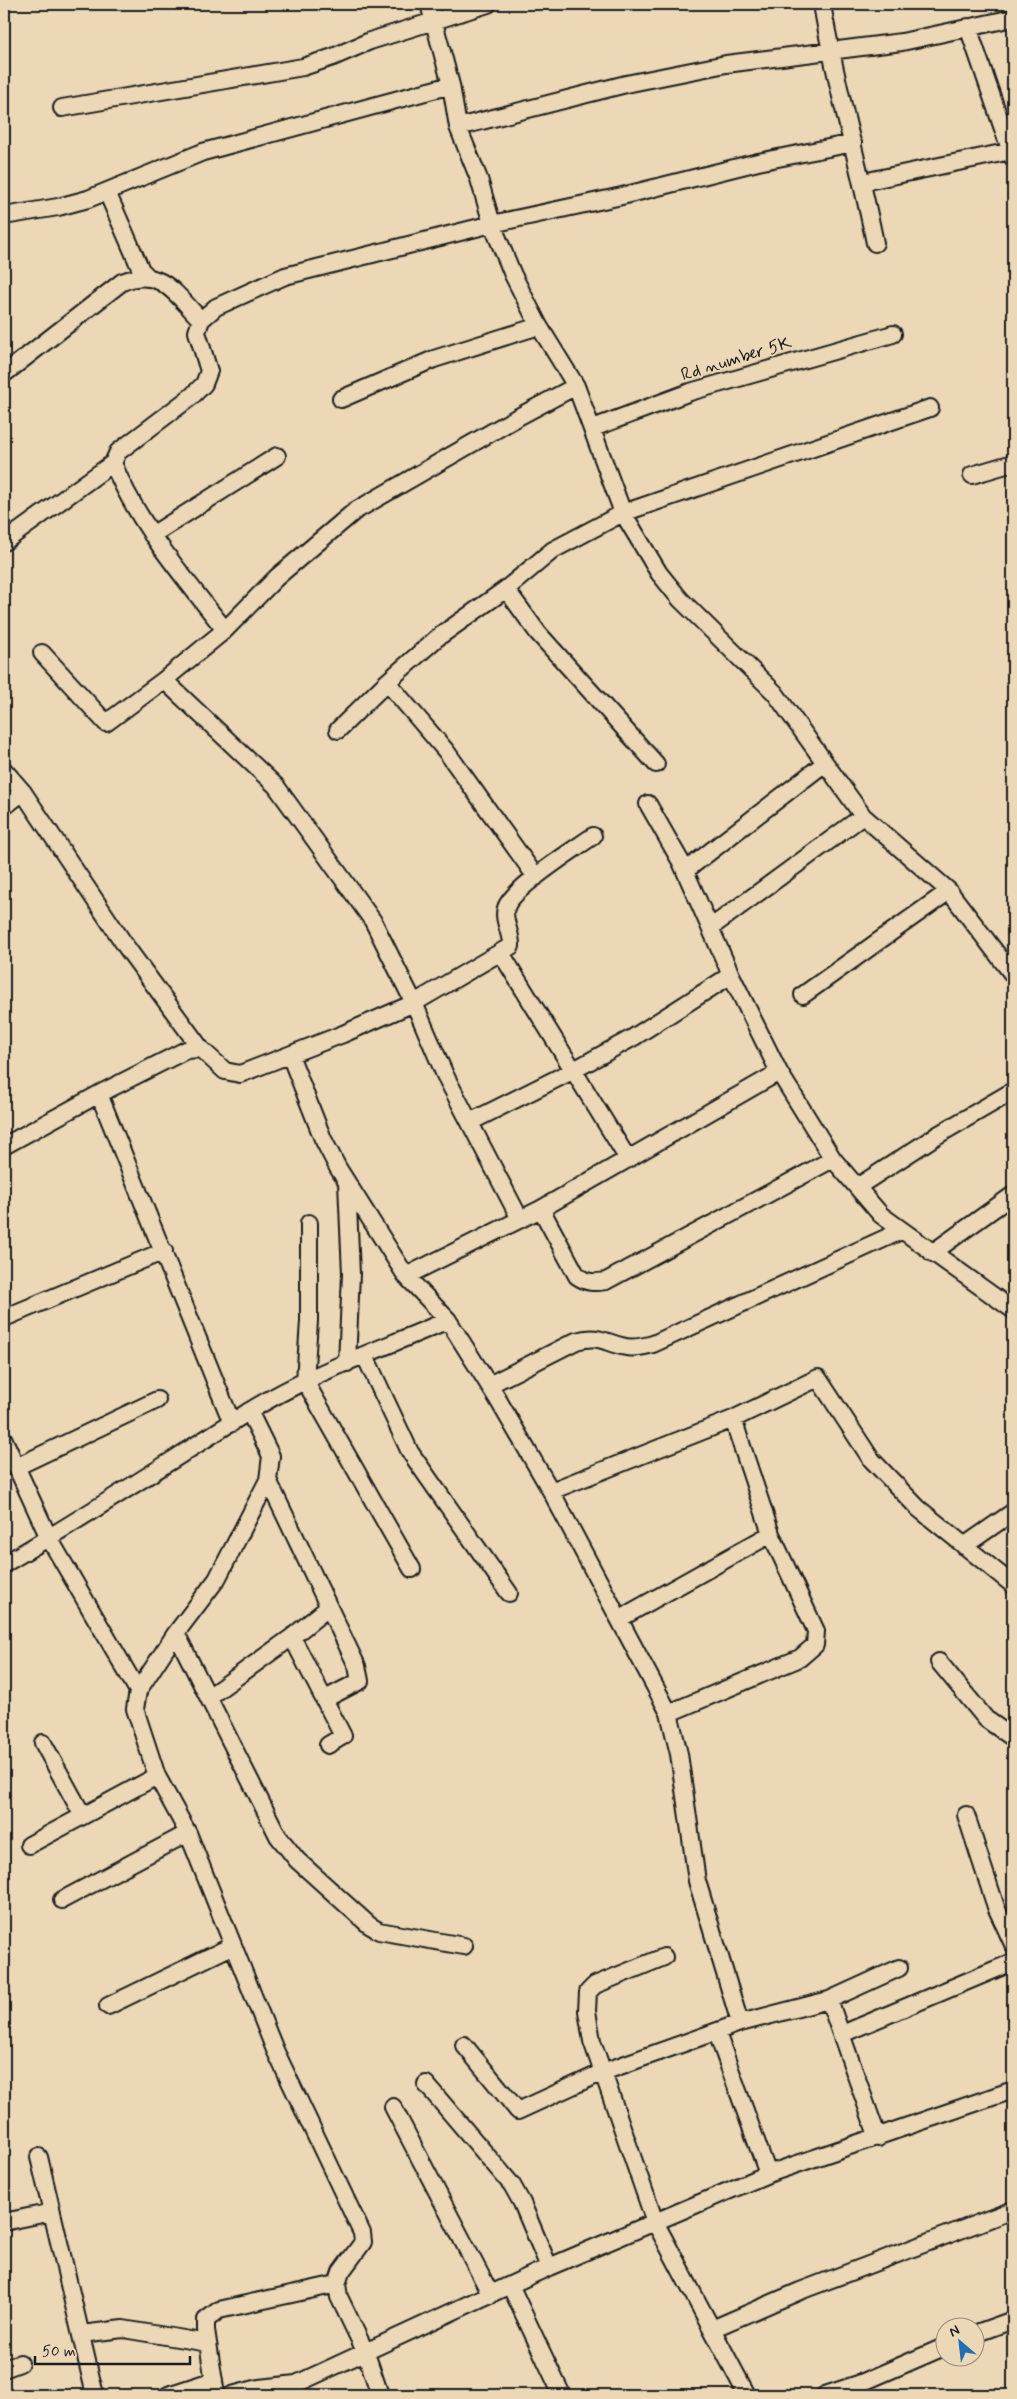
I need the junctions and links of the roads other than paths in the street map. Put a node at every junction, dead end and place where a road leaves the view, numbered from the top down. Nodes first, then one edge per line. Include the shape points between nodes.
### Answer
1 (429, 4) edge
2 (488, 4) edge
3 (822, 4) edge
4 (1013, 18) edge
5 (433, 20) junction
6 (968, 27) junction
7 (829, 51) junction
8 (451, 85) junction
9 (62, 108) dead end
10 (458, 127) junction
11 (853, 143) junction
12 (1012, 154) edge
13 (863, 182) junction
14 (107, 192) junction
15 (4, 216) edge
16 (492, 224) junction
17 (876, 243) dead end
18 (148, 277) junction
19 (200, 320) junction
20 (539, 326) junction
21 (894, 334) dead end
22 (6, 366) edge
23 (576, 386) junction
24 (341, 399) dead end
25 (930, 408) dead end
26 (593, 428) junction
27 (277, 456) dead end
28 (113, 463) junction
29 (1013, 463) edge
30 (972, 475) dead end
31 (624, 513) junction
32 (152, 535) junction
33 (4, 542) edge
34 (506, 589) junction
35 (225, 630) junction
36 (42, 653) dead end
37 (164, 680) junction
38 (387, 682) junction
39 (338, 730) dead end
40 (825, 762) junction
41 (656, 764) dead end
42 (4, 770) edge
43 (22, 792) junction
44 (648, 804) dead end
45 (4, 807) edge
46 (863, 816) junction
47 (593, 836) dead end
48 (685, 870) junction
49 (536, 877) junction
50 (949, 891) junction
51 (710, 928) junction
52 (501, 953) junction
53 (731, 975) junction
54 (1013, 975) edge
55 (803, 995) dead end
56 (414, 1003) junction
57 (201, 1049) junction
58 (290, 1055) junction
59 (572, 1072) junction
60 (778, 1072) junction
61 (1013, 1091) edge
62 (99, 1094) junction
63 (470, 1122) junction
64 (4, 1146) edge
65 (628, 1159) junction
66 (833, 1159) junction
67 (347, 1182) junction
68 (857, 1187) junction
69 (1013, 1195) edge
70 (541, 1209) junction
71 (520, 1219) junction
72 (309, 1223) dead end
73 (900, 1231) junction
74 (164, 1251) junction
75 (932, 1253) junction
76 (406, 1276) junction
77 (1013, 1310) edge
78 (4, 1318) edge
79 (448, 1320) junction
80 (365, 1356) junction
81 (347, 1363) junction
82 (305, 1380) junction
83 (489, 1385) junction
84 (157, 1400) dead end
85 (249, 1411) junction
86 (733, 1419) junction
87 (232, 1423) junction
88 (4, 1440) edge
89 (16, 1467) junction
90 (268, 1480) junction
91 (551, 1491) junction
92 (1013, 1512) edge
93 (771, 1534) junction
94 (48, 1538) junction
95 (964, 1546) junction
96 (4, 1564) edge
97 (412, 1569) dead end
98 (1013, 1585) edge
99 (509, 1593) dead end
100 (329, 1607) junction
101 (619, 1619) junction
102 (176, 1633) junction
103 (292, 1637) junction
104 (939, 1662) dead end
105 (138, 1691) junction
106 (210, 1696) junction
107 (325, 1699) junction
108 (669, 1713) junction
109 (1013, 1738) edge
110 (43, 1743) dead end
111 (328, 1746) dead end
112 (157, 1776) junction
113 (966, 1814) dead end
114 (83, 1816) junction
115 (188, 1833) junction
116 (28, 1845) dead end
117 (62, 1900) dead end
118 (1013, 1944) edge
119 (232, 1946) junction
120 (464, 1946) dead end
121 (664, 1957) dead end
122 (1013, 1962) edge
123 (899, 1968) dead end
124 (829, 2000) junction
125 (108, 2006) dead end
126 (740, 2023) junction
127 (717, 2033) junction
128 (842, 2034) junction
129 (464, 2045) dead end
130 (603, 2072) junction
131 (426, 2084) dead end
132 (1013, 2090) edge
133 (393, 2107) dead end
134 (878, 2138) junction
135 (40, 2157) dead end
136 (768, 2174) junction
137 (1013, 2210) edge
138 (52, 2212) junction
139 (4, 2222) edge
140 (655, 2222) junction
141 (549, 2267) junction
142 (338, 2284) junction
143 (510, 2285) junction
144 (491, 2295) junction
145 (1013, 2320) edge
146 (712, 2329) junction
147 (984, 2330) edge
148 (81, 2334) junction
149 (208, 2343) junction
150 (934, 2351) edge
151 (366, 2353) junction
152 (20, 2363) dead end
153 (4, 2369) edge
154 (215, 2388) edge
155 (95, 2395) edge
156 (168, 2395) edge
157 (232, 2395) edge
158 (380, 2395) edge
159 (562, 2395) edge
160 (747, 2395) edge
161 (825, 2395) edge

1 - 5 street
2 - 5 street
3 - 7 street
4 - 6 street
5 - 8 street
5 - 9 street via 303,67
6 - 7 street via 902,42
6 - 12 street
7 - 10 street via 726,64 644,80
7 - 11 street
8 - 10 street
8 - 14 street via 203,152
10 - 16 street via 479,179
11 - 13 street
11 - 16 street
12 - 13 street
13 - 17 street
14 - 15 street via 58,208
14 - 18 street via 141,270
16 - 19 street via 285,276 216,307
16 - 20 street
18 - 19 street via 161,281
18 - 22 street via 136,276 122,282
19 - 28 street via 197,332 209,371 204,384 118,452
20 - 23 street
20 - 24 street via 434,359
21 - 26 street, Rd number 5K via 690,392
23 - 26 street
23 - 35 street via 355,511 277,577
25 - 31 street
26 - 31 street
27 - 32 street
28 - 32 street via 120,482
28 - 33 street
29 - 30 street
31 - 34 street via 553,550
31 - 40 street via 659,573 680,599 775,693
32 - 35 street
34 - 38 street via 437,638
34 - 41 street via 538,633
35 - 37 street
36 - 37 street via 106,723
37 - 56 street via 276,786 373,921
38 - 39 street
38 - 49 street via 446,751
40 - 46 street
40 - 48 street
42 - 43 street
43 - 45 street
43 - 57 street via 127,948
44 - 48 street
46 - 50 street
46 - 51 street
47 - 49 street
48 - 51 street
49 - 52 street via 509,900 505,910 512,935 511,946
50 - 54 street
50 - 55 street
51 - 53 street
52 - 56 street
52 - 59 street
53 - 59 street via 634,1038
53 - 60 street
56 - 58 street
56 - 63 street via 445,1075
57 - 58 street via 226,1071 240,1074
57 - 62 street via 186,1050
58 - 67 street via 324,1139
59 - 63 street
59 - 65 street
60 - 65 street
60 - 66 street
61 - 68 street
62 - 64 street
62 - 74 street
63 - 71 street
65 - 70 street
66 - 68 street
66 - 70 street via 597,1283 586,1282 577,1276
67 - 76 street
67 - 81 street via 351,1274
68 - 73 street via 880,1215
69 - 75 street
70 - 71 street
71 - 76 street
72 - 82 street
73 - 75 street
73 - 83 street via 653,1344 626,1347 588,1337
74 - 78 street
74 - 87 street
75 - 77 street
76 - 79 street
79 - 80 street
79 - 83 street
80 - 81 street
80 - 99 street via 410,1452
81 - 82 street
82 - 85 street
82 - 97 street
83 - 91 street
84 - 89 street
85 - 87 street
85 - 90 street via 271,1456
86 - 91 street
86 - 93 street
86 - 95 street via 818,1378 871,1459 918,1508
87 - 94 street
88 - 89 street
89 - 94 street
90 - 100 street
90 - 102 street via 217,1579
91 - 101 street
92 - 95 street
93 - 101 street
93 - 108 street via 816,1631 815,1644 800,1658
94 - 96 street
94 - 105 street
95 - 98 street
100 - 103 street
100 - 107 street via 357,1666 360,1681
101 - 108 street
102 - 105 street
102 - 106 street
103 - 106 street
103 - 107 street
104 - 109 street via 986,1719
105 - 112 street via 135,1709
106 - 120 street via 278,1836 297,1860 379,1931
107 - 111 street via 343,1736
108 - 126 street via 680,1754 697,1881
110 - 114 street
112 - 114 street
112 - 115 street
113 - 118 street via 996,1907
114 - 116 street
115 - 117 street
115 - 119 street
119 - 125 street
119 - 142 street via 362,2233 364,2242 341,2272
121 - 130 street via 595,1985 588,1992 587,2011 592,2041
122 - 128 street
123 - 124 street
124 - 126 street
124 - 128 street
126 - 127 street
127 - 130 street
127 - 136 street
128 - 134 street
129 - 130 street via 518,2111
130 - 140 street
131 - 141 street via 512,2186
132 - 134 street
133 - 144 street
134 - 136 street
135 - 138 street
136 - 140 street
137 - 146 street
138 - 139 street
138 - 148 street
140 - 141 street
140 - 146 street
141 - 143 street
142 - 149 street via 219,2310 206,2320
142 - 151 street via 339,2297
143 - 144 street
143 - 159 street
144 - 151 street
145 - 147 street
146 - 160 street
148 - 149 street via 123,2329
148 - 155 street
149 - 154 street
150 - 161 street via 862,2383
151 - 157 street via 296,2384
151 - 158 street
152 - 153 street
154 - 156 street

